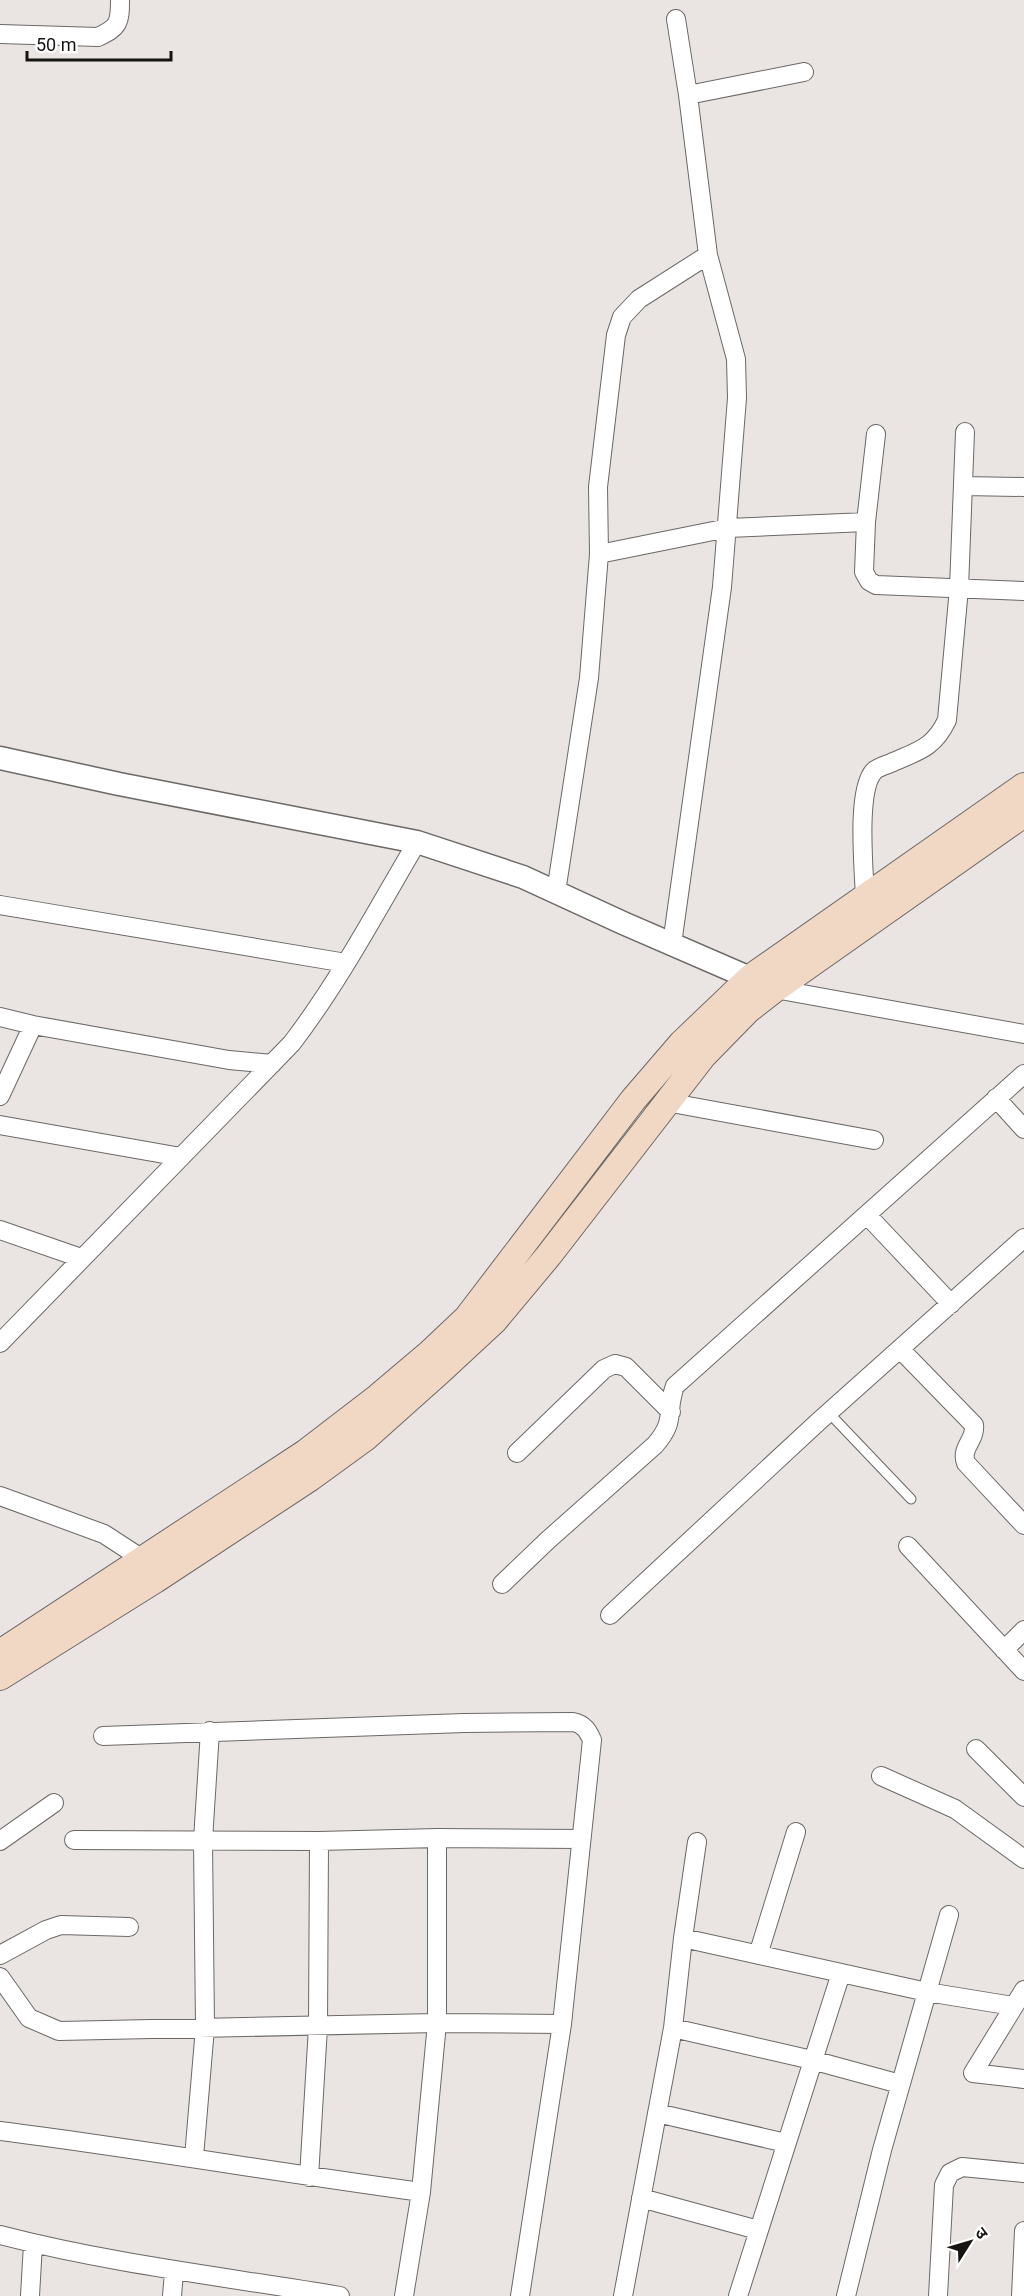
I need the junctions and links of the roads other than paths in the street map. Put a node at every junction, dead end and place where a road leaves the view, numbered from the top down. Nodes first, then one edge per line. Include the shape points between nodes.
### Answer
1 (120, 0) edge
2 (676, 19) dead end
3 (0, 34) edge
4 (804, 72) dead end
5 (688, 95) junction
6 (708, 255) junction
7 (965, 432) dead end
8 (876, 434) dead end
9 (964, 486) junction
10 (1024, 487) edge
11 (866, 522) junction
12 (728, 528) junction
13 (599, 554) junction
14 (959, 588) junction
15 (1024, 591) edge
16 (0, 758) edge
17 (1024, 786) edge
18 (1024, 814) edge
19 (417, 842) junction
20 (556, 892) junction
21 (865, 898) junction
22 (0, 905) edge
23 (672, 944) junction
24 (346, 963) junction
25 (750, 978) junction
26 (775, 988) junction
27 (0, 1017) edge
28 (33, 1025) junction
29 (1024, 1034) edge
30 (272, 1064) junction
31 (1024, 1074) edge
32 (0, 1096) edge
33 (996, 1098) junction
34 (666, 1102) junction
35 (0, 1125) edge
36 (1024, 1129) edge
37 (874, 1140) dead end
38 (181, 1157) junction
39 (867, 1215) junction
40 (0, 1230) edge
41 (1024, 1238) edge
42 (81, 1258) junction
43 (951, 1304) junction
44 (0, 1342) edge
45 (900, 1349) junction
46 (670, 1412) junction
47 (829, 1413) junction
48 (517, 1453) dead end
49 (0, 1496) edge
50 (911, 1498) dead end
51 (1024, 1525) edge
52 (908, 1546) dead end
53 (154, 1567) junction
54 (502, 1584) dead end
55 (610, 1615) dead end
56 (1024, 1630) edge
57 (1004, 1650) junction
58 (0, 1653) edge
59 (1024, 1671) edge
60 (0, 1677) edge
61 (210, 1731) junction
62 (103, 1736) dead end
63 (976, 1749) dead end
64 (881, 1776) dead end
65 (1024, 1797) edge
66 (54, 1803) dead end
67 (796, 1832) dead end
68 (437, 1838) junction
69 (581, 1839) junction
70 (74, 1840) dead end
71 (203, 1840) junction
72 (0, 1841) edge
73 (319, 1841) junction
74 (697, 1842) dead end
75 (1024, 1860) edge
76 (949, 1915) dead end
77 (129, 1927) dead end
78 (683, 1938) junction
79 (0, 1955) edge
80 (758, 1955) junction
81 (841, 1973) junction
82 (0, 1977) edge
83 (1024, 1990) edge
84 (927, 1992) junction
85 (1013, 2006) junction
86 (437, 2023) junction
87 (562, 2024) junction
88 (318, 2027) junction
89 (205, 2028) junction
90 (673, 2028) junction
91 (812, 2060) junction
92 (1024, 2079) edge
93 (900, 2084) junction
94 (657, 2113) junction
95 (0, 2131) edge
96 (786, 2143) junction
97 (194, 2157) junction
98 (1024, 2173) edge
99 (309, 2177) junction
100 (421, 2192) junction
101 (641, 2198) junction
102 (758, 2230) junction
103 (1024, 2231) edge
104 (0, 2235) edge
105 (33, 2244) junction
106 (174, 2272) junction
107 (269, 2290) edge
108 (30, 2296) edge
109 (172, 2296) edge
110 (340, 2296) edge
111 (404, 2296) edge
112 (520, 2296) edge
113 (623, 2296) edge
114 (738, 2296) edge
115 (846, 2296) edge
116 (938, 2296) edge
117 (1020, 2296) edge

1 - 3 street via 120,19 113,30 98,37
2 - 5 street
4 - 5 street
5 - 6 street
6 - 12 street via 736,359
6 - 13 street via 639,299 622,317 616,335 598,487
7 - 9 street
8 - 11 street
9 - 10 street
9 - 14 street
11 - 12 street
11 - 14 street via 864,572 869,581 876,585
12 - 13 street
12 - 23 street
13 - 20 street via 590,678
14 - 15 street
14 - 21 street via 947,720 940,735 930,746 875,770 867,783 863,799
16 - 19 street
17 - 21 main road
18 - 26 main road
19 - 20 street
19 - 24 street
20 - 23 street
21 - 25 main road
22 - 24 street
23 - 25 street
24 - 30 street via 309,1021
25 - 26 street
25 - 53 main road via 682,1043 633,1100 467,1318 387,1390
26 - 29 street
26 - 34 main road via 703,1056
27 - 28 street
28 - 30 street
28 - 32 street
30 - 38 street
31 - 33 street
33 - 36 street
33 - 39 street
34 - 37 street
34 - 53 main road via 494,1321 440,1371 365,1438 310,1478
35 - 38 street
38 - 42 street
39 - 43 street
39 - 46 street via 675,1386
40 - 42 street
41 - 43 street
42 - 44 street
43 - 45 street
45 - 47 street
45 - 51 street via 974,1425 975,1431 964,1452 966,1463
46 - 48 street via 626,1367 615,1364 604,1369
46 - 54 street via 667,1432 656,1445
47 - 50 lane
47 - 55 street
49 - 53 street via 104,1534
52 - 57 street
53 - 58 main road
53 - 60 main road
56 - 57 street
57 - 59 street
61 - 62 street
61 - 69 street via 464,1722 580,1723 592,1740
61 - 71 street
63 - 65 street
64 - 75 street via 955,1809
66 - 72 street
67 - 80 street
68 - 69 street
68 - 73 street
68 - 86 street
69 - 87 street
70 - 71 street
71 - 73 street
71 - 89 street
73 - 88 street
74 - 78 street
76 - 84 street
77 - 79 street via 61,1925
78 - 80 street
78 - 90 street
80 - 81 street
81 - 84 street
81 - 91 street
82 - 89 street via 29,2018 59,2031
83 - 85 street
84 - 85 street
84 - 93 street
85 - 92 street via 973,2073
86 - 87 street
86 - 88 street
86 - 100 street
87 - 112 street
88 - 89 street
88 - 99 street
89 - 97 street
90 - 91 street
90 - 94 street
91 - 93 street
91 - 96 street
93 - 115 street
94 - 96 street
94 - 101 street
95 - 97 street
96 - 102 street
97 - 99 street
98 - 116 street via 962,2167 950,2173 944,2185
99 - 100 street
100 - 111 street
101 - 102 street
101 - 113 street
102 - 114 street
103 - 117 street
104 - 105 street
105 - 106 street
105 - 108 street
106 - 107 street
106 - 109 street
107 - 110 street

